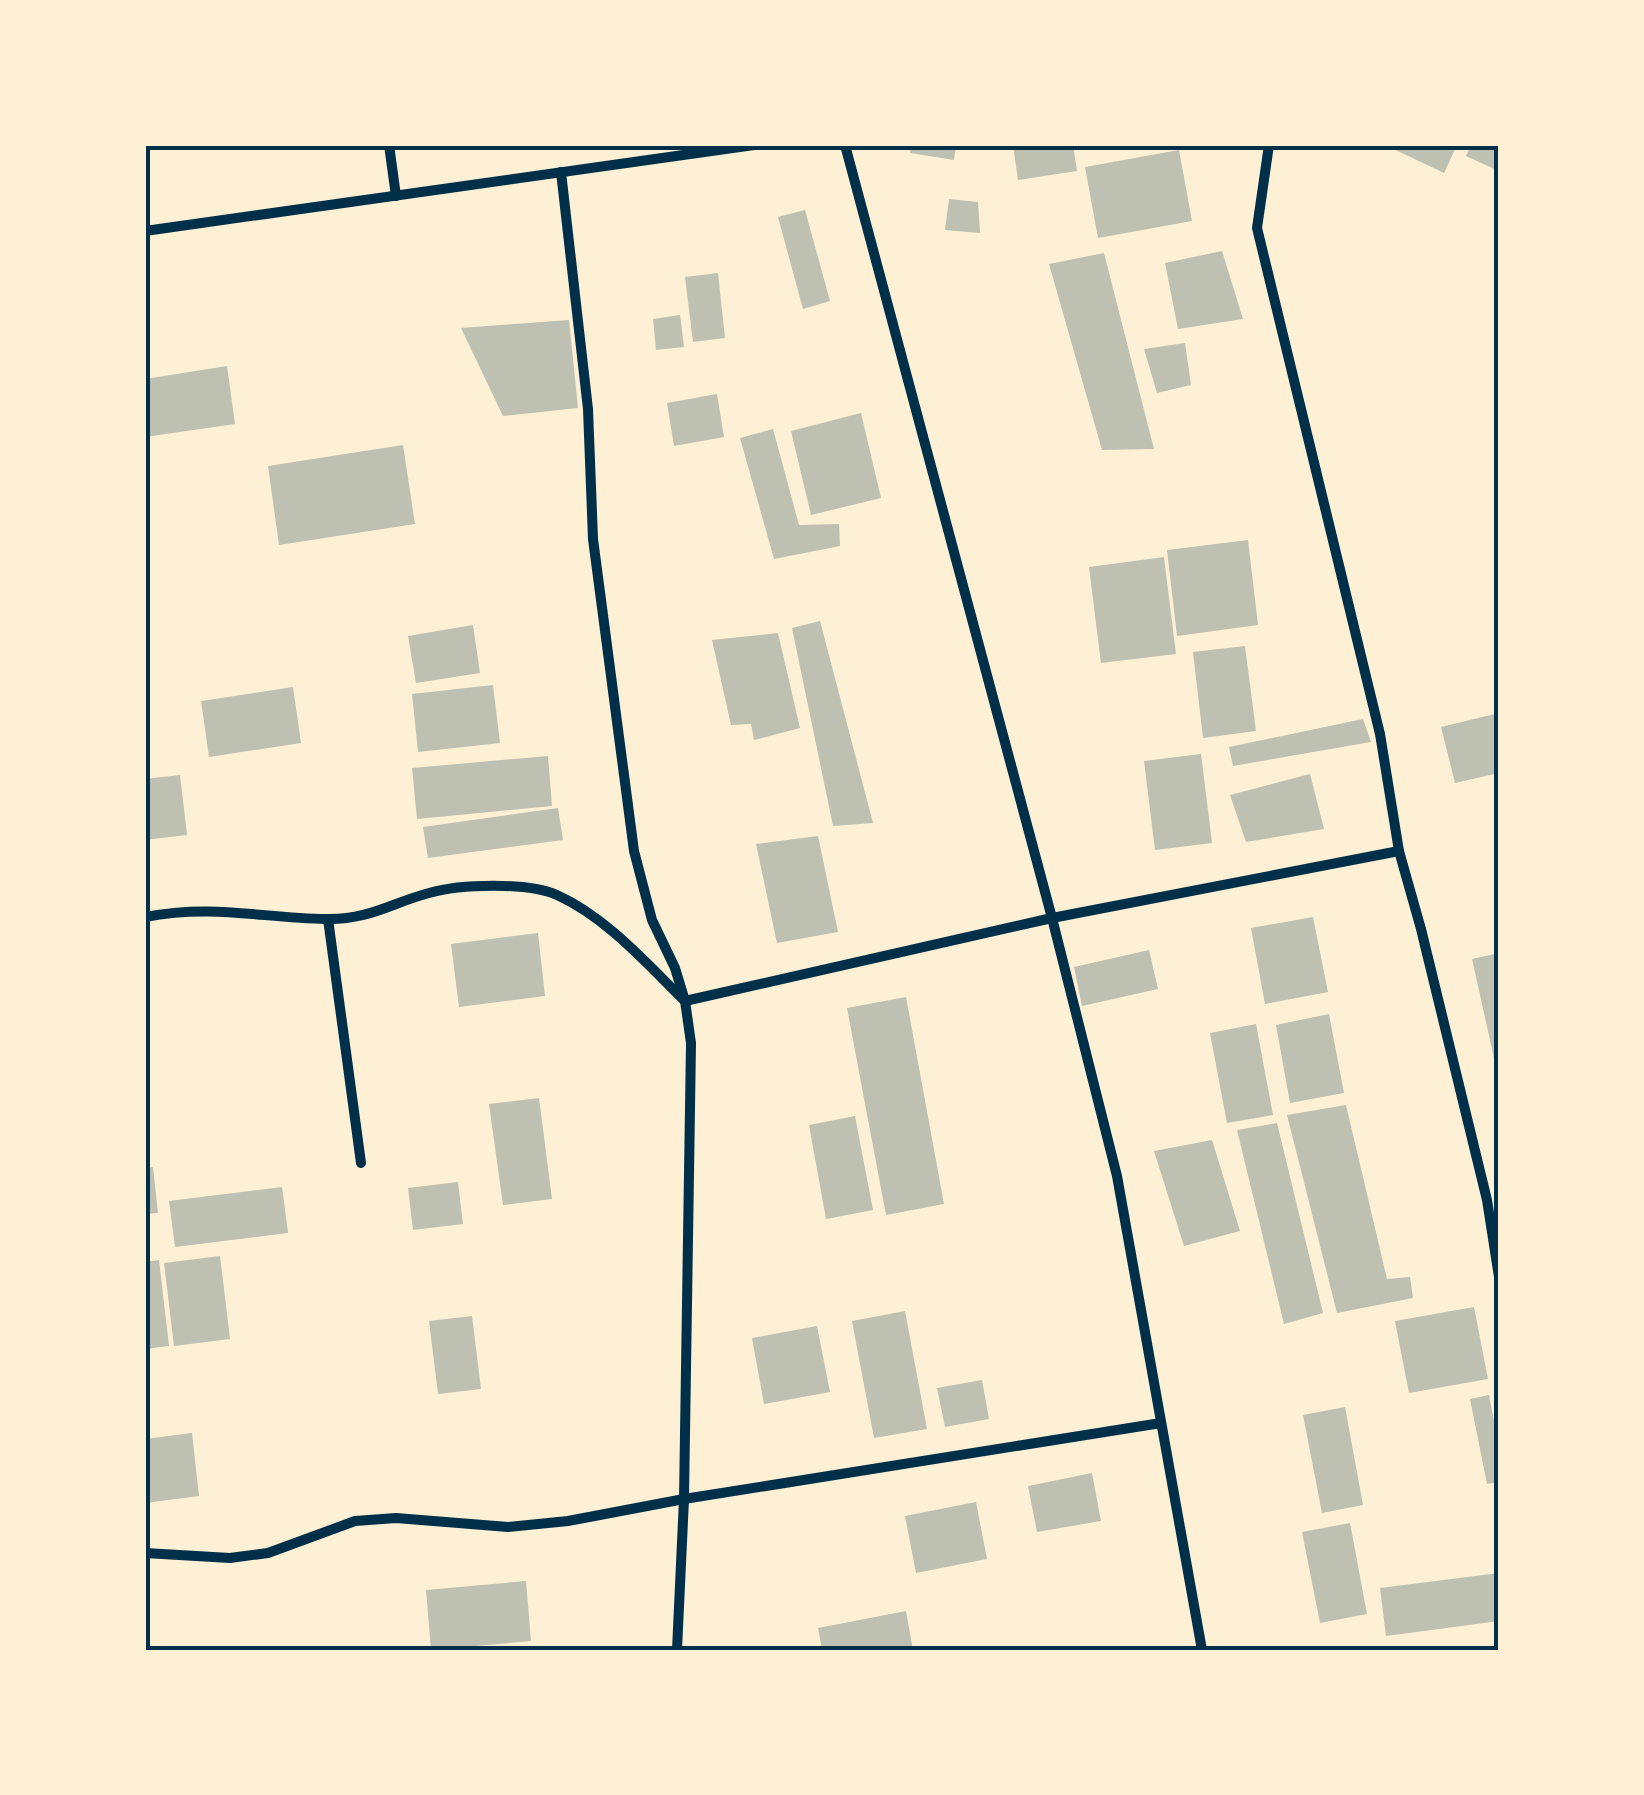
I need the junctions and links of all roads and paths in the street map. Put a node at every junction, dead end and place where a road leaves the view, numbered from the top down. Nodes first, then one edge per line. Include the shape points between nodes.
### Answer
1 (388, 145) edge
2 (754, 145) edge
3 (845, 145) edge
4 (1269, 145) edge
5 (562, 172) junction
6 (396, 196) junction
7 (145, 232) edge
8 (1399, 852) junction
9 (145, 917) edge
10 (1052, 918) junction
11 (328, 919) junction
12 (685, 1001) junction
13 (361, 1163) dead end
14 (1499, 1276) edge
15 (1161, 1423) junction
16 (684, 1499) junction
17 (145, 1553) edge
18 (678, 1650) edge
19 (1202, 1650) edge

1 - 6 street
2 - 5 street
3 - 10 street
4 - 8 street via 1257,228 1380,734
5 - 6 street
5 - 12 street via 588,409 593,539 634,851 652,920
6 - 7 street
8 - 10 street
8 - 14 street via 1487,1200
9 - 11 street via 209,909
10 - 12 street
10 - 15 street via 1117,1176
11 - 12 street via 372,915 430,892 463,888 555,894 598,922
11 - 13 street
12 - 16 street via 691,1043
15 - 16 street
15 - 19 street
16 - 17 street via 508,1528 355,1521 268,1553 230,1558
16 - 18 street

